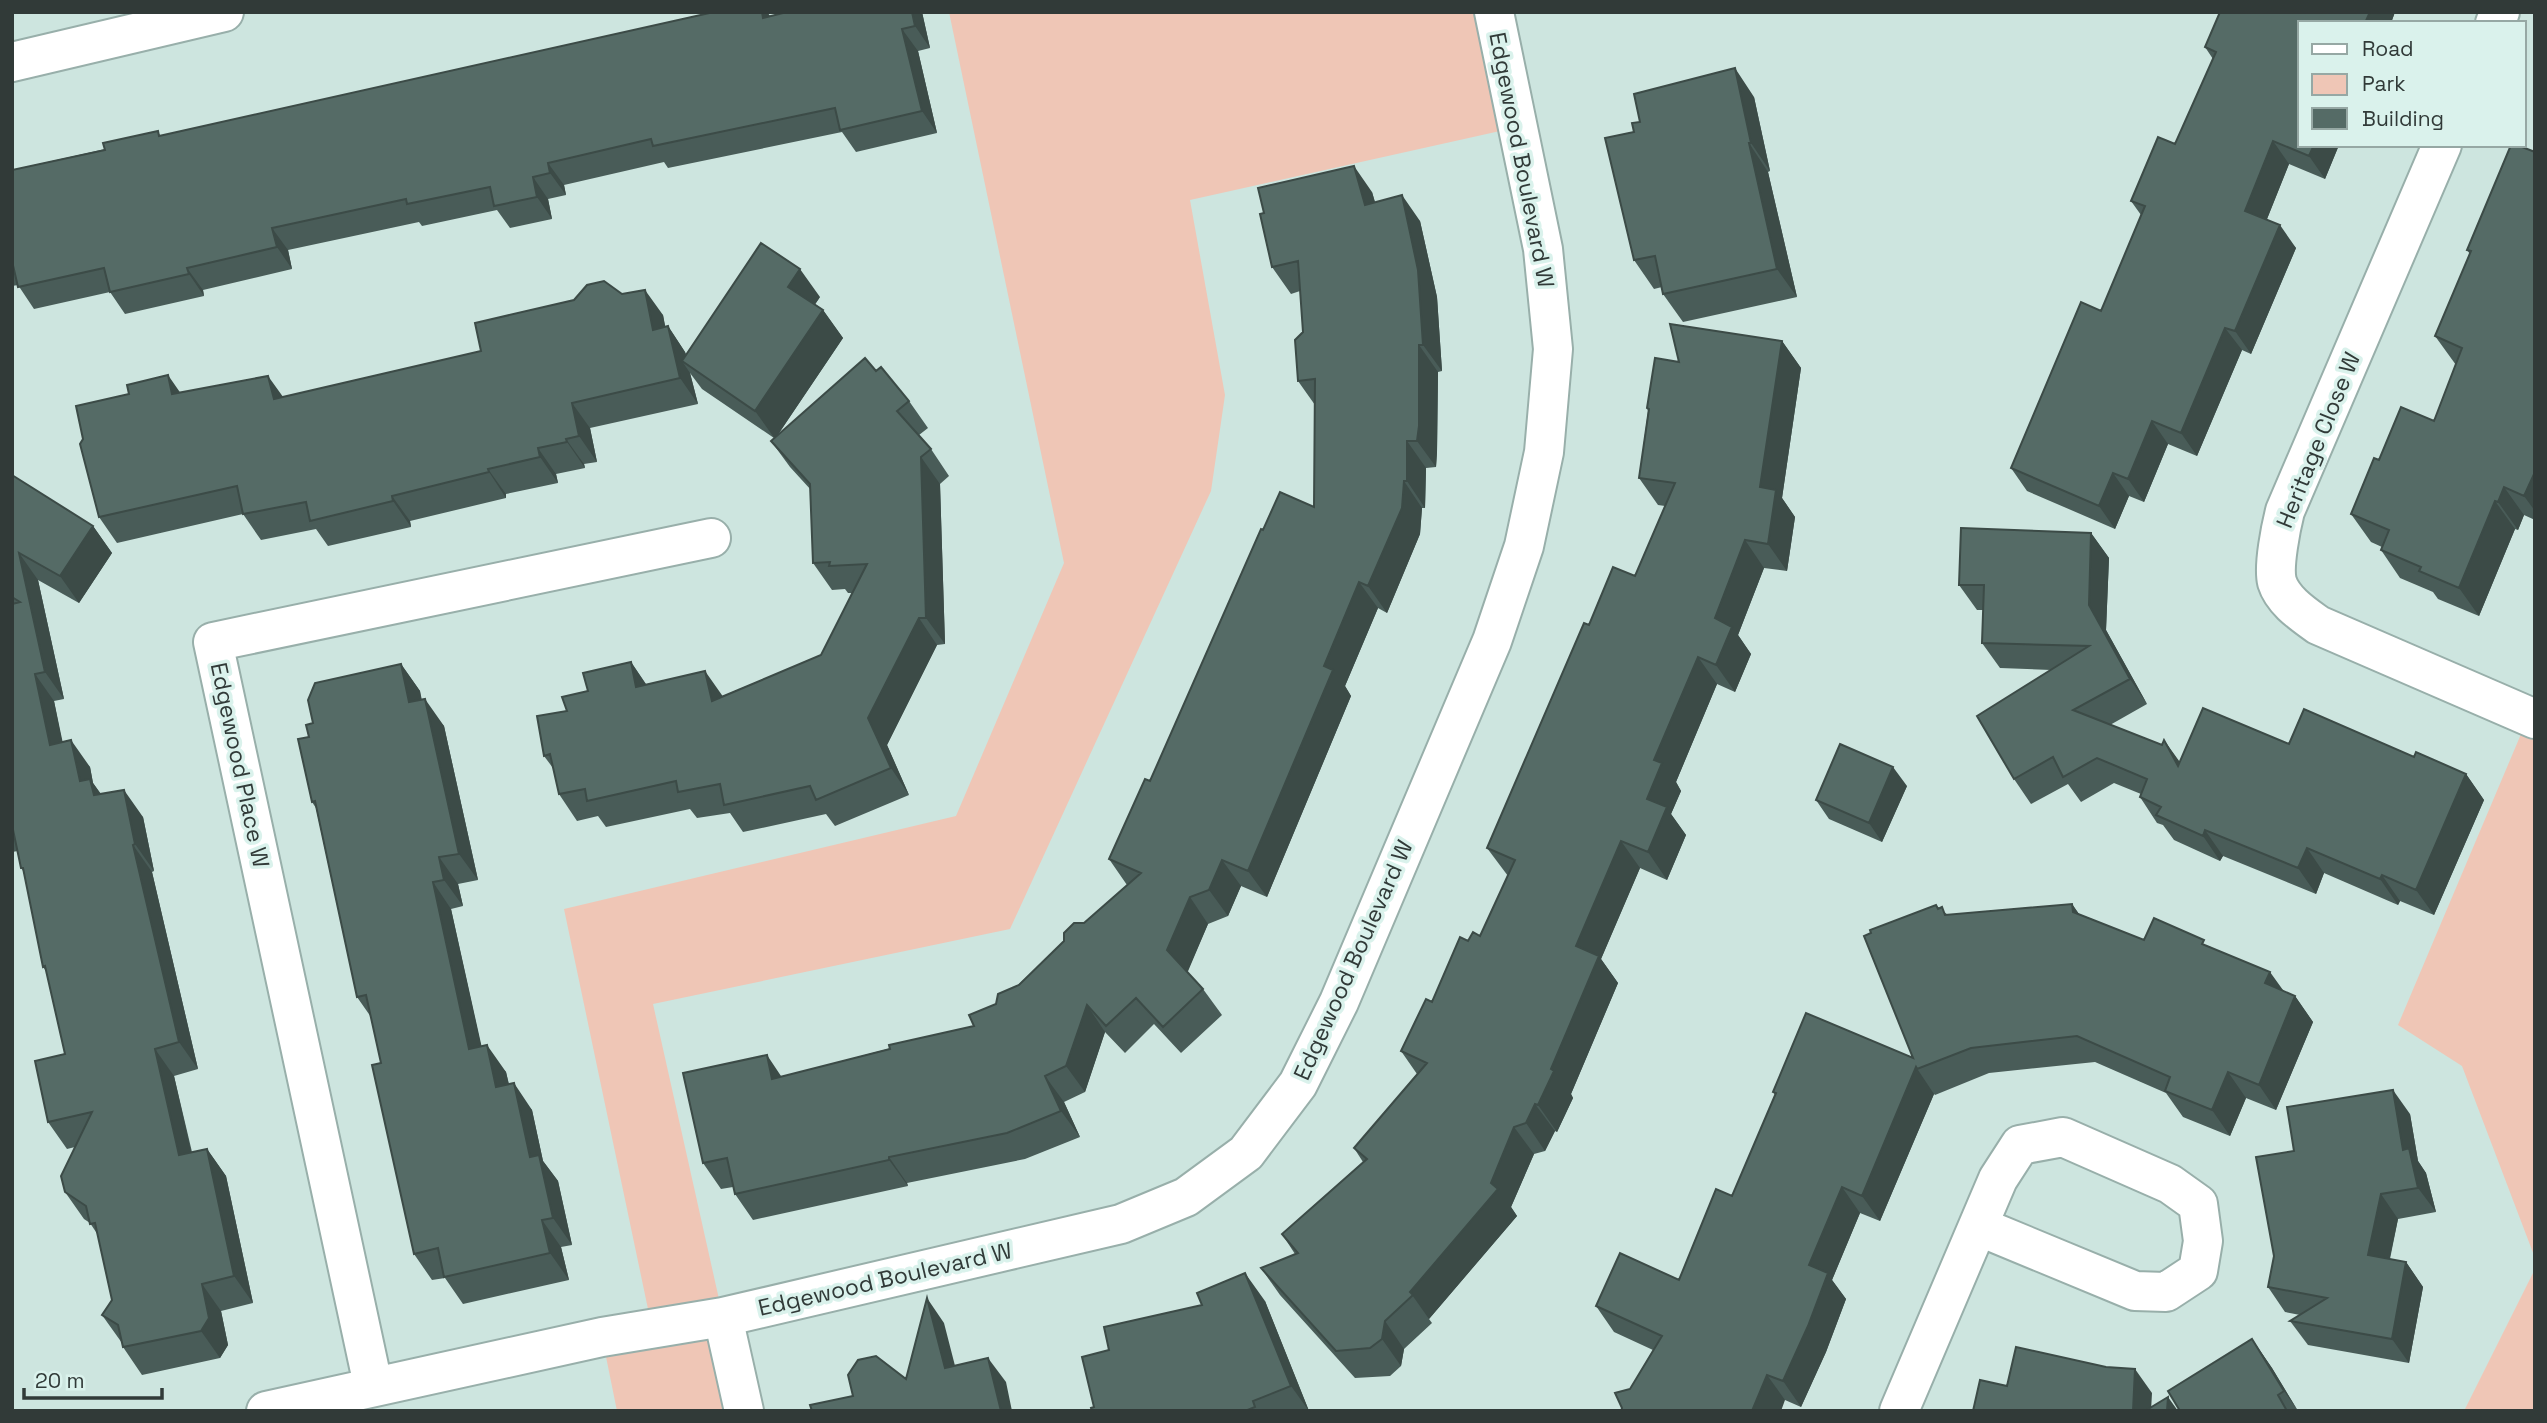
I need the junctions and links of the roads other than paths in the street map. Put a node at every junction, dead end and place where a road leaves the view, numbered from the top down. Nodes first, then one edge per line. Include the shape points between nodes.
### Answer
1 (224, 12) edge
2 (1494, 12) edge
3 (165, 18) edge
4 (12, 62) edge
5 (2441, 147) edge
6 (711, 538) dead end
7 (2535, 719) edge
8 (1978, 1226) junction
9 (723, 1317) junction
10 (373, 1385) junction
11 (266, 1411) edge
12 (744, 1411) edge
13 (1899, 1411) edge

1 - 3 street
2 - 9 street, Edgewood Boulevard W via 1543,249 1553,349 1544,452 1524,545 1492,641 1339,1002 1298,1084 1246,1153 1186,1197 1121,1224
3 - 4 street
5 - 7 street, Heritage Close W via 2285,511 2277,581 2294,608 2318,625
6 - 10 street, Edgewood Place W via 213,642
8 - 8 street via 1998,1179 2020,1145 2063,1138 2180,1190 2198,1204 2203,1241 2198,1271 2166,1292 2135,1291
8 - 13 street
9 - 10 street, Edgewood Boulevard W
9 - 12 street
10 - 11 street, Edgewood Boulevard W

